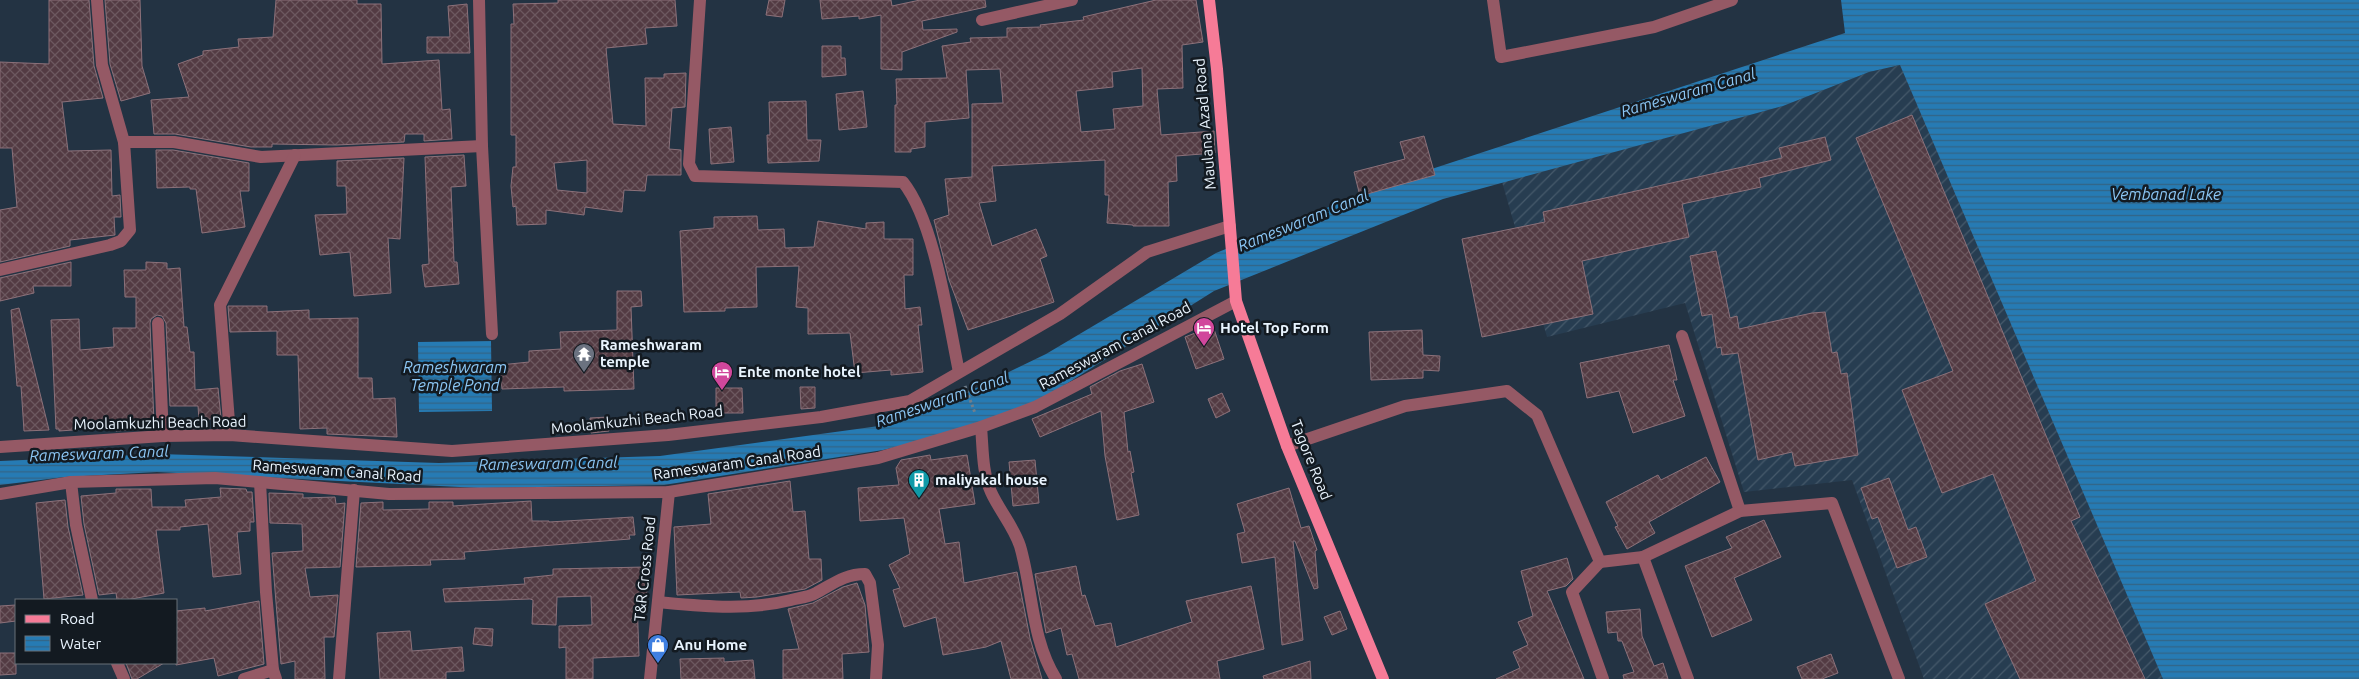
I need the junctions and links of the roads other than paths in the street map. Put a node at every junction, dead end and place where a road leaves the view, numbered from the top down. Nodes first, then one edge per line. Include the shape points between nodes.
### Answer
1 (97, 0) edge
2 (479, 0) edge
3 (700, 0) edge
4 (1072, 0) edge
5 (1209, 0) edge
6 (1493, 0) edge
7 (1732, 0) edge
8 (982, 20) dead end
9 (124, 142) junction
10 (482, 146) junction
11 (295, 155) junction
12 (1230, 226) junction
13 (1230, 246) joint
14 (0, 270) edge
15 (1236, 298) junction
16 (158, 323) dead end
17 (492, 334) dead end
18 (1682, 336) dead end
19 (959, 372) junction
20 (981, 427) junction
21 (230, 435) junction
22 (164, 436) junction
23 (1287, 446) junction
24 (0, 447) edge
25 (71, 482) junction
26 (260, 482) junction
27 (354, 490) junction
28 (669, 492) junction
29 (0, 494) edge
30 (1740, 511) junction
31 (1643, 557) junction
32 (1600, 562) junction
33 (92, 599) edge
34 (658, 602) junction
35 (117, 664) edge
36 (274, 674) edge
37 (124, 679) edge
38 (244, 679) edge
39 (339, 679) edge
40 (650, 679) edge
41 (876, 679) edge
42 (1056, 679) edge
43 (1383, 679) edge
44 (1603, 679) edge
45 (1688, 679) edge
46 (1899, 679) edge

1 - 9 street via 102,65
2 - 10 street
3 - 19 street via 689,164 695,176 903,182 914,196 934,254
4 - 8 street
5 - 12 main road, Maulana Azad Road
6 - 7 street via 1501,57 1654,27
9 - 11 street via 174,142 262,157
9 - 14 street via 130,230 121,240
10 - 11 street
10 - 17 street
11 - 21 street via 220,305
12 - 13 main road, Maulana Azad Road
12 - 19 street, Moolamkuzhi Beach Road via 1147,252 1060,314
13 - 15 main road, Tagore Road
15 - 20 street, Rameswaram Canal Road via 1035,407
15 - 23 main road, Tagore Road
16 - 22 street
18 - 30 street
19 - 21 street, Moolamkuzhi Beach Road via 910,401 821,418 559,444 452,451
20 - 28 street, Rameswaram Canal Road via 878,458
20 - 42 street via 990,491 1020,545 1040,643
21 - 22 street, Moolamkuzhi Beach Road
22 - 24 street, Moolamkuzhi Beach Road
23 - 32 street via 1405,406 1506,391 1537,415
23 - 43 main road, Tagore Road
25 - 26 street, Rameswaram Canal Road via 215,478
25 - 29 street, Rameswaram Canal Road
25 - 33 street via 77,534
26 - 27 street, Rameswaram Canal Road
26 - 36 street
27 - 28 street, Rameswaram Canal Road via 398,494
27 - 39 street
28 - 34 street, T&R Cross Road
30 - 31 street
30 - 46 street via 1832,503
31 - 32 street
31 - 45 street
32 - 44 street via 1572,592
34 - 40 street, T&R Cross Road
34 - 41 street via 730,608 788,601 815,593 831,582 854,574 865,574 870,583 878,645
35 - 37 street
36 - 38 street

